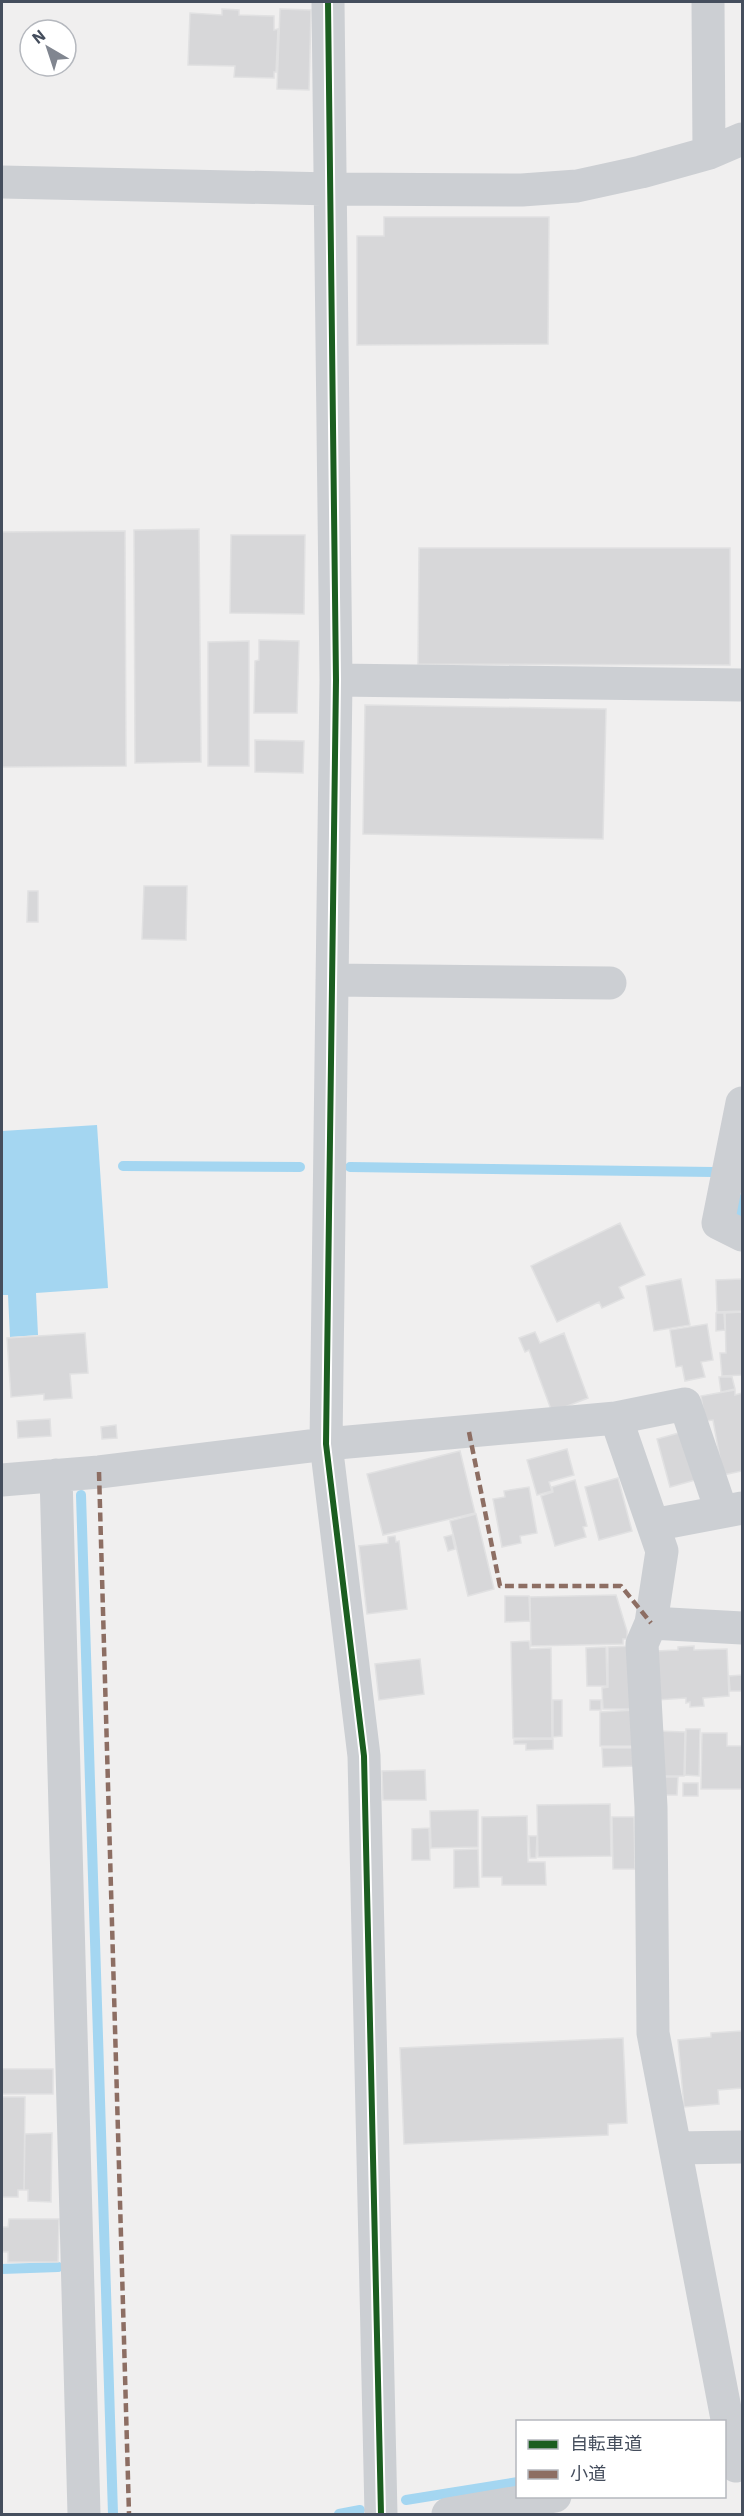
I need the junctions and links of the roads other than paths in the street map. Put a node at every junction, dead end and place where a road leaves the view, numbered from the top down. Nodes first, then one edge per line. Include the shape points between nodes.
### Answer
1 (328, 2) edge
2 (708, 2) edge
3 (742, 139) edge
4 (709, 153) junction
5 (2, 182) edge
6 (332, 189) junction
7 (336, 680) junction
8 (742, 685) edge
9 (332, 980) junction
10 (610, 983) dead end
11 (742, 1103) edge
12 (742, 1235) edge
13 (616, 1418) junction
14 (326, 1444) junction
15 (56, 1475) junction
16 (2, 1480) edge
17 (732, 1509) edge
18 (653, 1525) junction
19 (651, 1623) junction
20 (742, 1628) edge
21 (742, 2147) edge
22 (675, 2148) junction
23 (725, 2420) edge
24 (726, 2423) edge
25 (734, 2466) edge
26 (543, 2498) edge
27 (84, 2514) edge
28 (381, 2514) edge
29 (448, 2514) edge

1 - 6 street
2 - 4 street
3 - 4 street
4 - 6 street via 577,186 522,190
5 - 6 street
6 - 7 street
7 - 8 street
7 - 9 street
9 - 10 street
9 - 14 street
11 - 12 street via 718,1223
13 - 14 street
13 - 17 street via 685,1404
13 - 18 street
14 - 15 street
14 - 28 street via 364,1756
15 - 16 street
15 - 27 street
17 - 18 street
18 - 19 street via 662,1551
19 - 20 street
19 - 22 street via 642,1644 651,1807 653,2033
21 - 22 street
22 - 23 street
24 - 25 street
26 - 29 street

